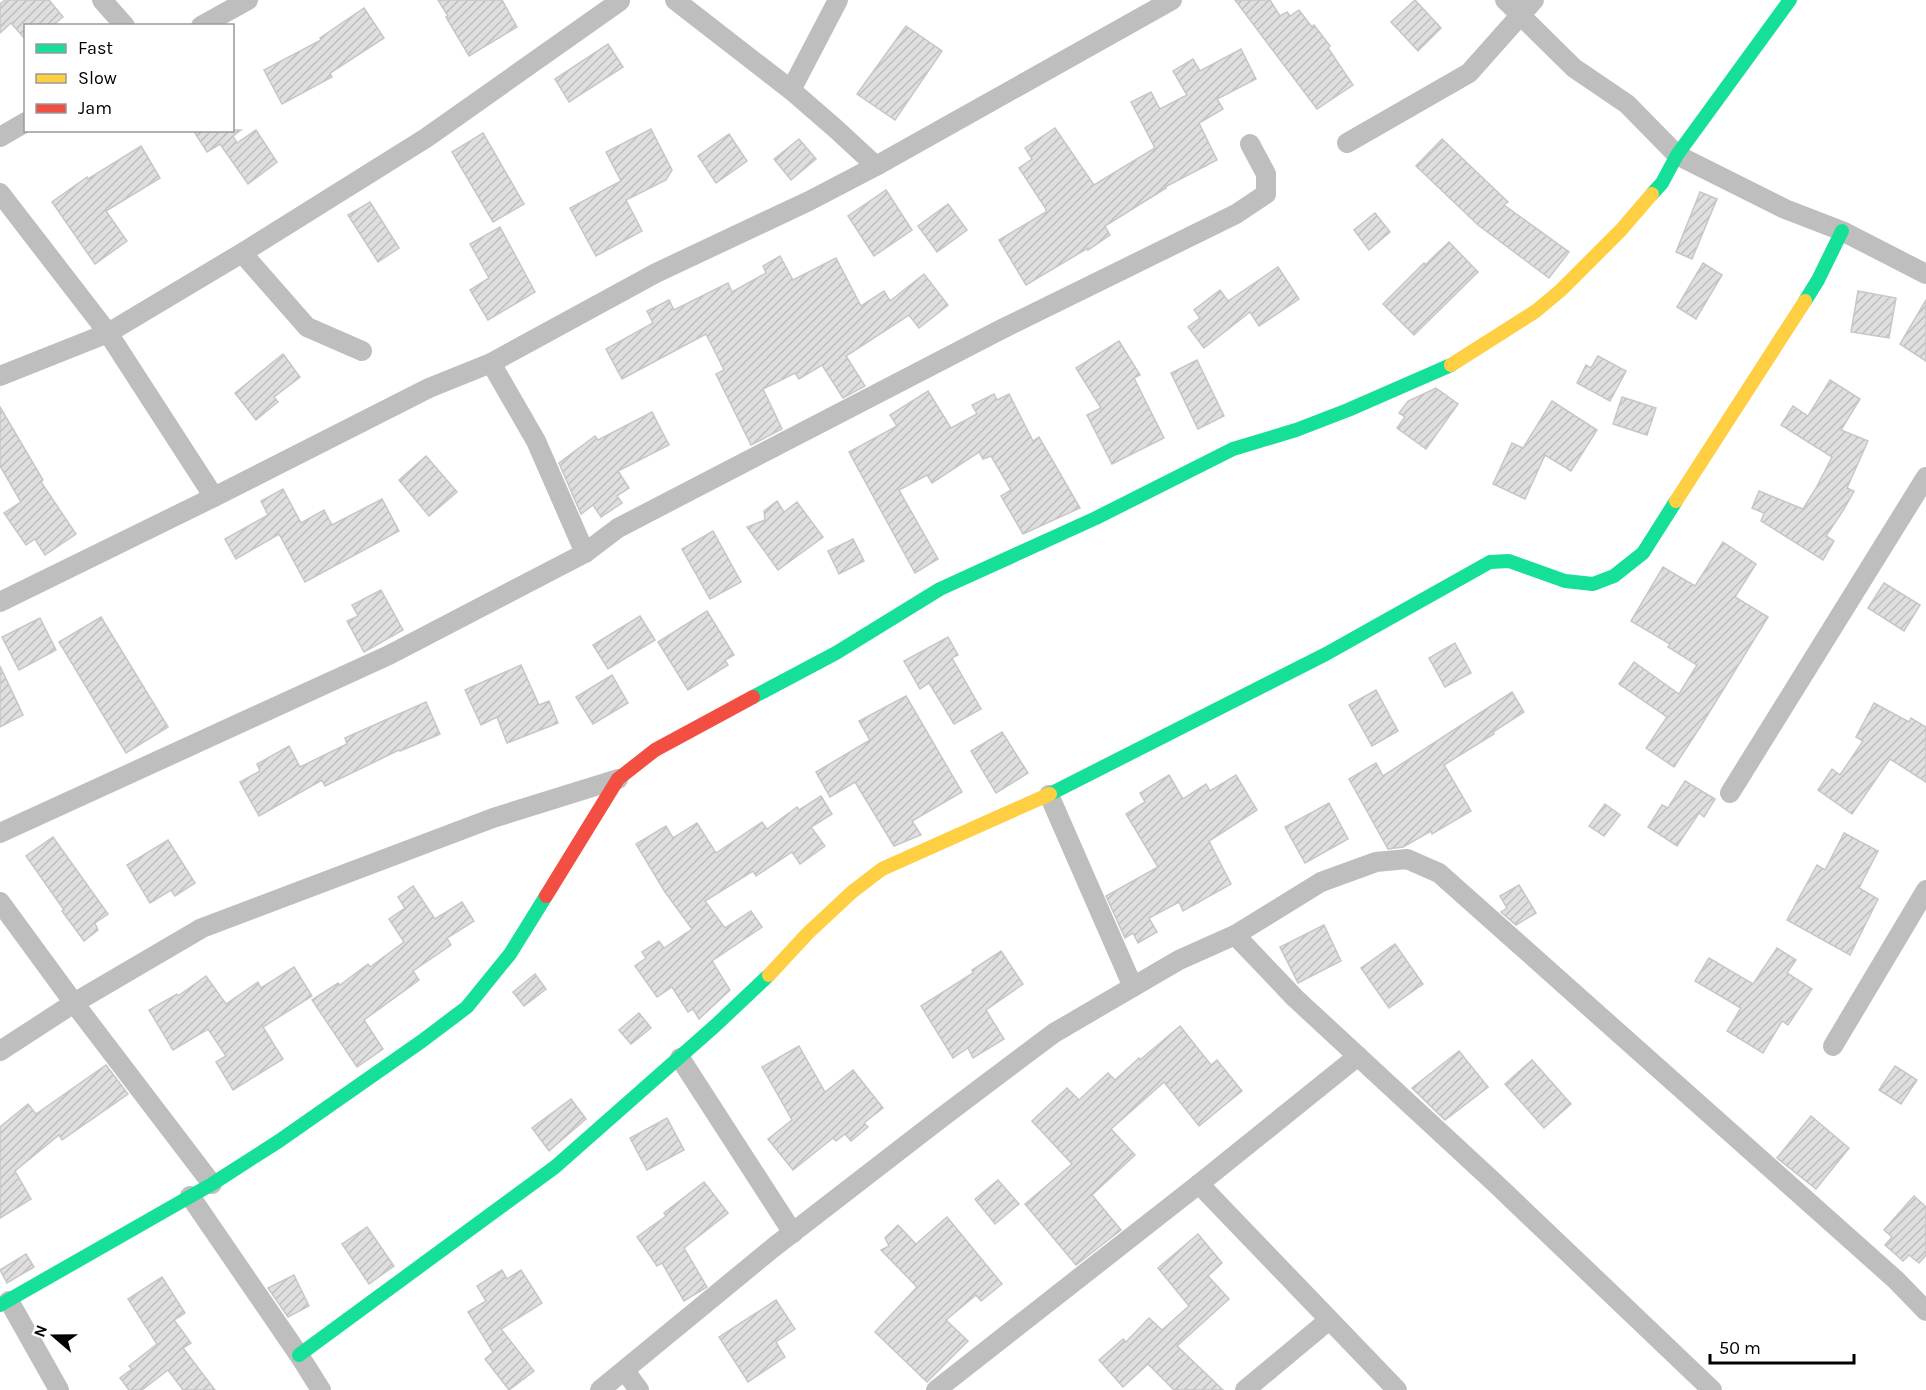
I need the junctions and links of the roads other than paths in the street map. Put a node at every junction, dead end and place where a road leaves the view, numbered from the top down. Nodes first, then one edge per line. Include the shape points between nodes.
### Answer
1 (102, 0) edge
2 (248, 0) edge
3 (620, 0) edge
4 (675, 0) edge
5 (838, 0) edge
6 (1172, 0) edge
7 (1505, 0) edge
8 (1534, 0) edge
9 (1790, 0) edge
10 (1521, 16) junction
11 (123, 24) edge
12 (205, 24) edge
13 (790, 90) junction
14 (24, 123) edge
15 (0, 137) edge
16 (1347, 143) dead end
17 (1250, 144) dead end
18 (1677, 155) junction
19 (876, 166) junction
20 (0, 193) edge
21 (1842, 231) junction
22 (242, 253) junction
23 (1926, 274) edge
24 (108, 333) junction
25 (362, 351) dead end
26 (491, 363) junction
27 (0, 376) edge
28 (1926, 477) edge
29 (214, 497) junction
30 (585, 553) junction
31 (0, 602) edge
32 (618, 778) junction
33 (1730, 792) dead end
34 (1049, 795) junction
35 (0, 833) edge
36 (1926, 890) edge
37 (0, 902) edge
38 (1235, 935) junction
39 (1133, 987) junction
40 (74, 1003) junction
41 (1833, 1046) dead end
42 (0, 1051) edge
43 (1358, 1056) junction
44 (680, 1058) junction
45 (212, 1184) junction
46 (1199, 1184) junction
47 (190, 1196) junction
48 (793, 1233) junction
49 (4, 1303) edge
50 (1926, 1311) edge
51 (1329, 1320) junction
52 (299, 1355) junction
53 (625, 1371) junction
54 (59, 1390) edge
55 (321, 1390) edge
56 (600, 1390) edge
57 (639, 1390) edge
58 (936, 1390) edge
59 (1245, 1390) edge
60 (1397, 1390) edge
61 (1712, 1390) edge

1 - 11 street
2 - 12 street
3 - 22 street via 426,138
4 - 13 street
5 - 13 street
6 - 19 street
7 - 10 street
8 - 10 street
9 - 18 street
10 - 16 street via 1469,73
10 - 18 street via 1574,68 1627,104
13 - 19 street
14 - 15 street
17 - 30 street via 1266,174 1266,194 1236,214 1000,330 628,522
18 - 21 street via 1785,209
18 - 32 street via 1662,183 1561,290 1536,311 1454,363 1348,410 1233,449 1096,518 940,589 836,653 655,750
19 - 26 street via 656,273
20 - 24 street
21 - 23 street
21 - 34 street via 1818,280 1643,553 1614,576 1593,584 1565,582 1509,561 1490,562 1326,654
22 - 24 street
22 - 25 street via 307,327
24 - 27 street
24 - 29 street
26 - 29 street via 429,388
26 - 30 street via 536,441
28 - 33 street
29 - 31 street
30 - 35 street via 389,655
32 - 40 street via 493,818 202,928
32 - 45 street via 510,954 467,1007
34 - 39 street
34 - 44 street via 882,869 808,933
36 - 41 street
37 - 40 street
38 - 39 street via 1179,960
38 - 43 street
38 - 50 street via 1321,882 1376,862 1407,859 1439,873
39 - 48 street via 1054,1034
40 - 42 street
40 - 45 street
43 - 46 street
43 - 61 street
44 - 48 street
44 - 52 street via 555,1167
45 - 47 street
46 - 51 street
46 - 58 street
47 - 49 street
47 - 52 street
48 - 53 street
49 - 54 street
51 - 59 street
51 - 60 street
52 - 55 street
53 - 56 street
53 - 57 street

